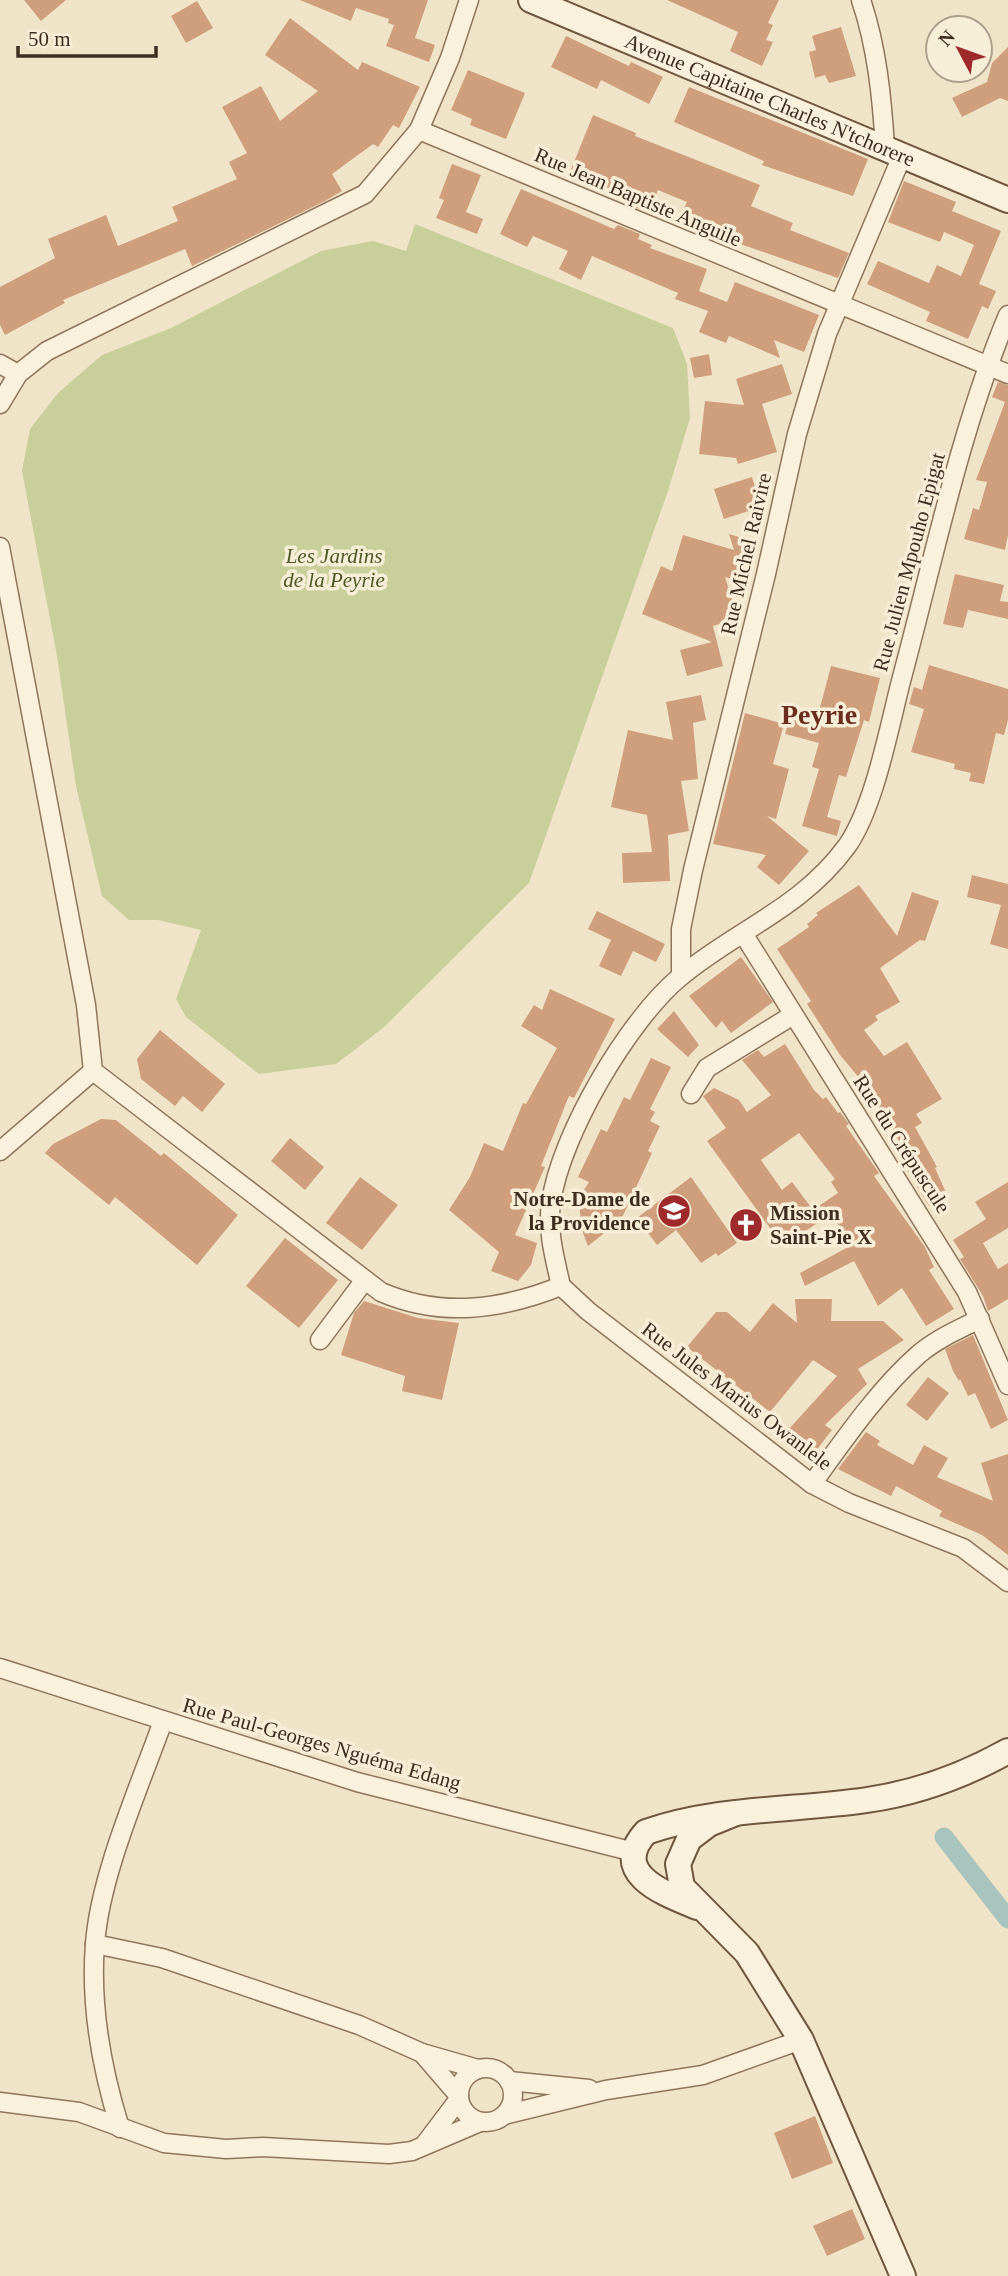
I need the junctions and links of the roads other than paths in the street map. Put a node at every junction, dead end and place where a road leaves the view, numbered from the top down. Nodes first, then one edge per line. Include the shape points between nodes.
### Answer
1 (469, 0) edge
2 (531, 0) edge
3 (861, 0) edge
4 (419, 130) junction
5 (893, 152) junction
6 (1008, 200) edge
7 (839, 307) junction
8 (1008, 315) edge
9 (0, 364) edge
10 (987, 365) junction
11 (18, 374) junction
12 (1008, 374) edge
13 (0, 404) edge
14 (0, 547) edge
15 (6, 617) edge
16 (744, 935) junction
17 (681, 975) junction
18 (793, 1015) junction
19 (93, 1071) junction
20 (691, 1094) dead end
21 (0, 1151) edge
22 (364, 1281) junction
23 (561, 1286) junction
24 (981, 1319) junction
25 (320, 1340) dead end
26 (1008, 1385) edge
27 (812, 1484) junction
28 (1008, 1581) edge
29 (0, 1668) edge
30 (163, 1721) junction
31 (1008, 1751) edge
32 (736, 1813) junction
33 (634, 1852) junction
34 (706, 1911) junction
35 (95, 1944) junction
36 (801, 2040) junction
37 (422, 2053) junction
38 (478, 2069) junction
39 (509, 2081) junction
40 (606, 2090) junction
41 (459, 2098) junction
42 (0, 2102) edge
43 (505, 2115) junction
44 (480, 2122) junction
45 (120, 2128) junction
46 (425, 2144) junction
47 (903, 2276) edge

1 - 4 street
2 - 5 main road, Avenue Capitaine Charles N'tchorere
3 - 5 street
4 - 7 street, Rue Jean Baptiste Anguile
4 - 11 street via 365,194 79,334
5 - 6 main road, Avenue Capitaine Charles N'tchorere
5 - 7 street, Rue Michel Raivire
7 - 10 street, Rue Jean Baptiste Anguile
7 - 17 street, Rue Michel Raivire via 797,434 717,768 681,929
8 - 10 street, Rue Julien Mpouho Epigat
9 - 11 street
10 - 12 street, Rue Jean Baptiste Anguile
10 - 16 street, Rue Julien Mpouho Epigat via 862,816 829,869
11 - 13 street
14 - 15 street
15 - 19 street via 86,1004
16 - 17 street, Rue Julien Mpouho Epigat
16 - 18 street, Rue du Crépuscule
17 - 23 street, Rue Julien Mpouho Epigat via 639,1019 565,1155 551,1203 549,1232
18 - 20 street via 707,1068
18 - 24 street, Rue du Crépuscule
19 - 21 street
19 - 22 street
22 - 23 street via 401,1301 453,1310 513,1303
22 - 25 street
23 - 27 street, Rue Jules Marius Owanlele
24 - 26 street, Rue du Crépuscule
24 - 27 street via 919,1354
27 - 28 street, Rue Jules Marius Owanlele via 963,1548
29 - 30 street, Rue Paul-Georges Nguéma Edang
30 - 33 street, Rue Paul-Georges Nguéma Edang via 357,1782
30 - 35 street via 106,1886
31 - 32 main road via 898,1794
32 - 33 main road via 646,1832
32 - 34 main road via 709,1824 681,1851 682,1887
33 - 34 main road via 632,1863 648,1883
34 - 36 main road via 760,1971
35 - 37 street via 162,1958 359,2025
35 - 45 street via 100,2045
36 - 40 street via 704,2075
36 - 47 main road
37 - 38 street
37 - 41 street
38 - 39 street via 496,2070
38 - 41 street via 464,2079
39 - 40 street
39 - 43 street via 513,2098
40 - 43 street
41 - 44 street via 466,2114
41 - 46 street
42 - 45 street via 60,2108
43 - 44 street
44 - 46 street
45 - 46 street via 164,2143 226,2149 389,2154

